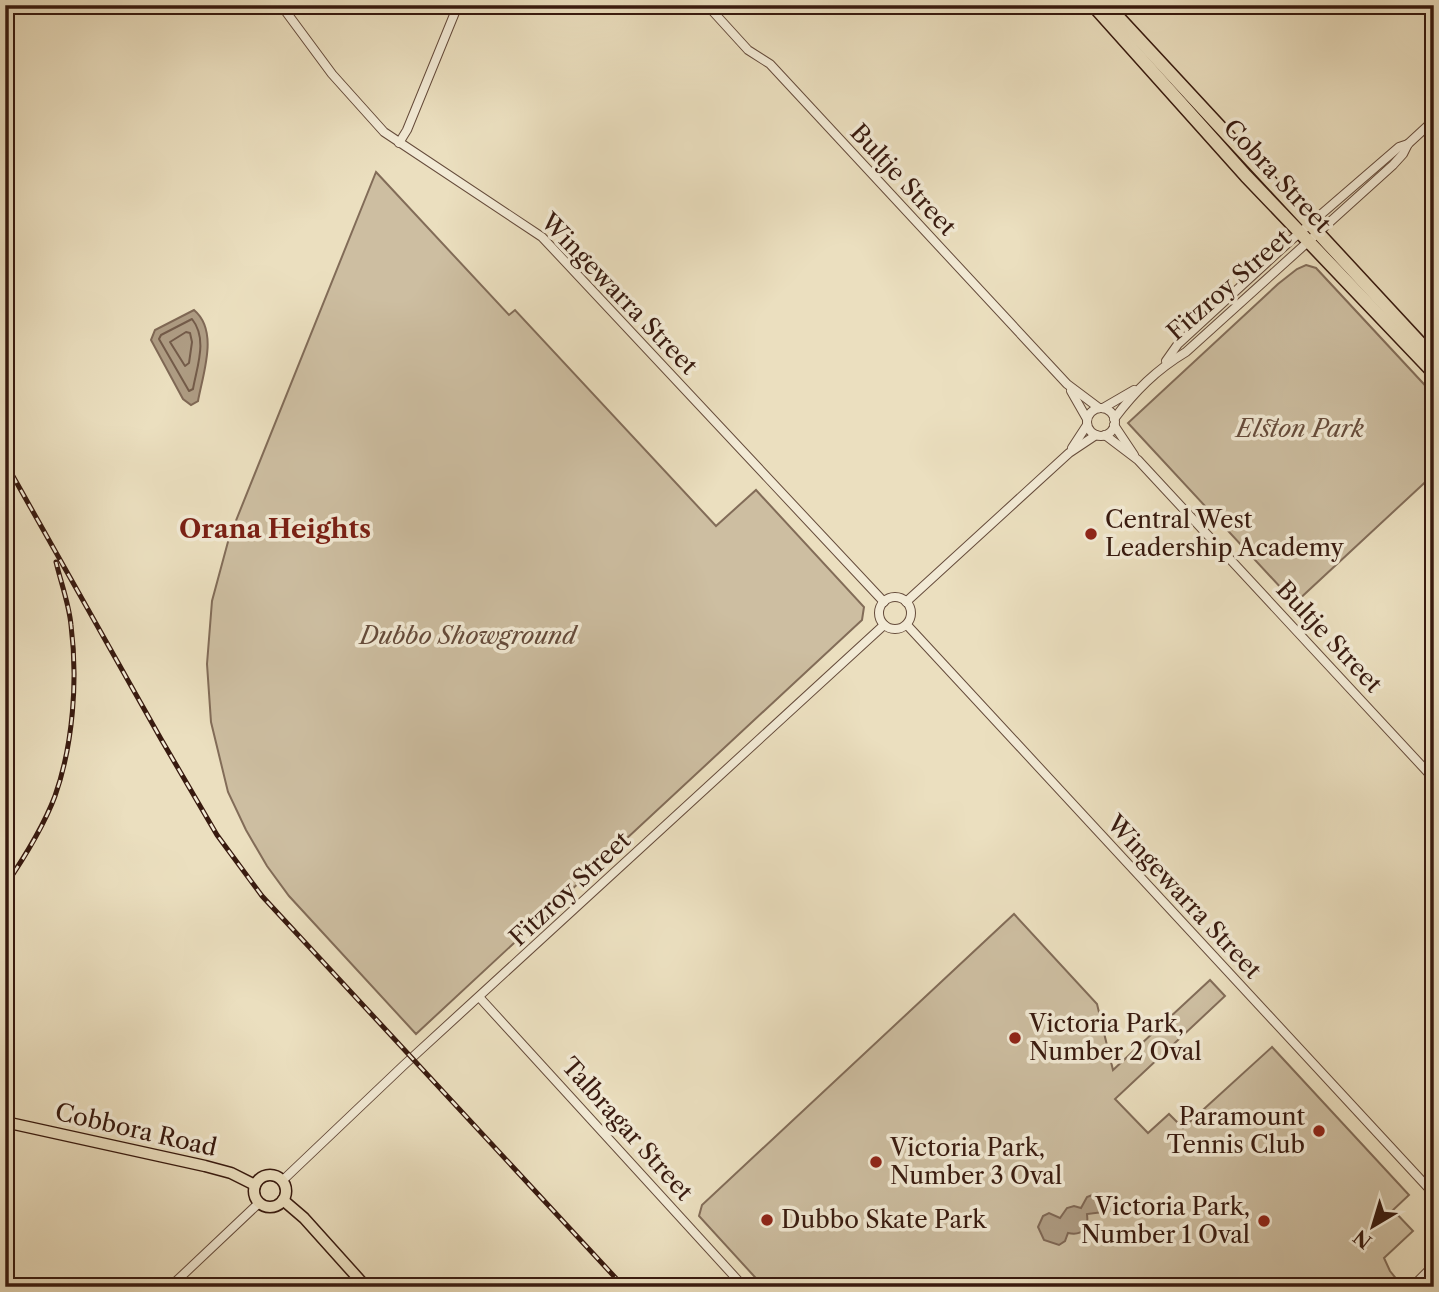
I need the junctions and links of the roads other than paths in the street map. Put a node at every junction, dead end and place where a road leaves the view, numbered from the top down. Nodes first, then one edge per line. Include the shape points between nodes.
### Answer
1 (281, 5) edge
2 (458, 5) edge
3 (707, 5) edge
4 (1093, 5) edge
5 (1107, 5) edge
6 (1434, 120) edge
7 (399, 143) junction
8 (1309, 233) junction
9 (1434, 358) edge
10 (1163, 365) junction
11 (1434, 373) edge
12 (1067, 384) junction
13 (1139, 387) junction
14 (1101, 408) junction
15 (1087, 422) junction
16 (1114, 422) junction
17 (1100, 435) junction
18 (1069, 453) junction
19 (1138, 460) junction
20 (884, 602) junction
21 (906, 602) junction
22 (884, 625) junction
23 (907, 625) junction
24 (1434, 779) edge
25 (480, 998) junction
26 (5, 1122) edge
27 (282, 1181) junction
28 (255, 1185) junction
29 (1434, 1194) edge
30 (283, 1200) junction
31 (259, 1203) junction
32 (1434, 1265) edge
33 (1434, 1280) edge
34 (170, 1287) edge
35 (366, 1287) edge
36 (744, 1287) edge
37 (1412, 1287) edge
38 (1427, 1287) edge

1 - 7 street, Wingewarra Street via 355,102
2 - 7 street
3 - 12 street, Bultje Street via 748,50 770,64
4 - 8 highway, Cobra Street
5 - 8 highway, Cobra Street
6 - 8 street, Fitzroy Street via 1393,165
7 - 20 street, Wingewarra Street via 542,237
8 - 9 highway, Cobra Street
8 - 10 street, Fitzroy Street via 1178,344
8 - 10 street, Fitzroy Street via 1186,352
8 - 11 highway, Cobra Street
10 - 13 street, Fitzroy Street
12 - 14 street, Bultje Street
12 - 15 street, Bultje Street
13 - 14 street, Fitzroy Street
13 - 16 street, Fitzroy Street
14 - 15 street via 1093,411
14 - 16 street via 1110,412
15 - 17 street
15 - 18 street
16 - 17 street via 1111,431
16 - 19 street, Bultje Street
17 - 18 street
17 - 19 street, Bultje Street
18 - 21 street
19 - 24 street, Bultje Street
20 - 21 street via 893,598
20 - 22 street via 880,616
21 - 23 street via 911,616
22 - 23 street via 893,629
22 - 25 street, Fitzroy Street
23 - 29 street, Wingewarra Street
25 - 27 street, Fitzroy Street
25 - 36 street, Talbragar Street
26 - 28 main road, Cobbora Road via 205,1166
27 - 28 main road via 267,1175
27 - 30 main road
28 - 31 main road
30 - 31 main road via 272,1207
30 - 35 main road
31 - 34 street
32 - 37 street
33 - 38 street

